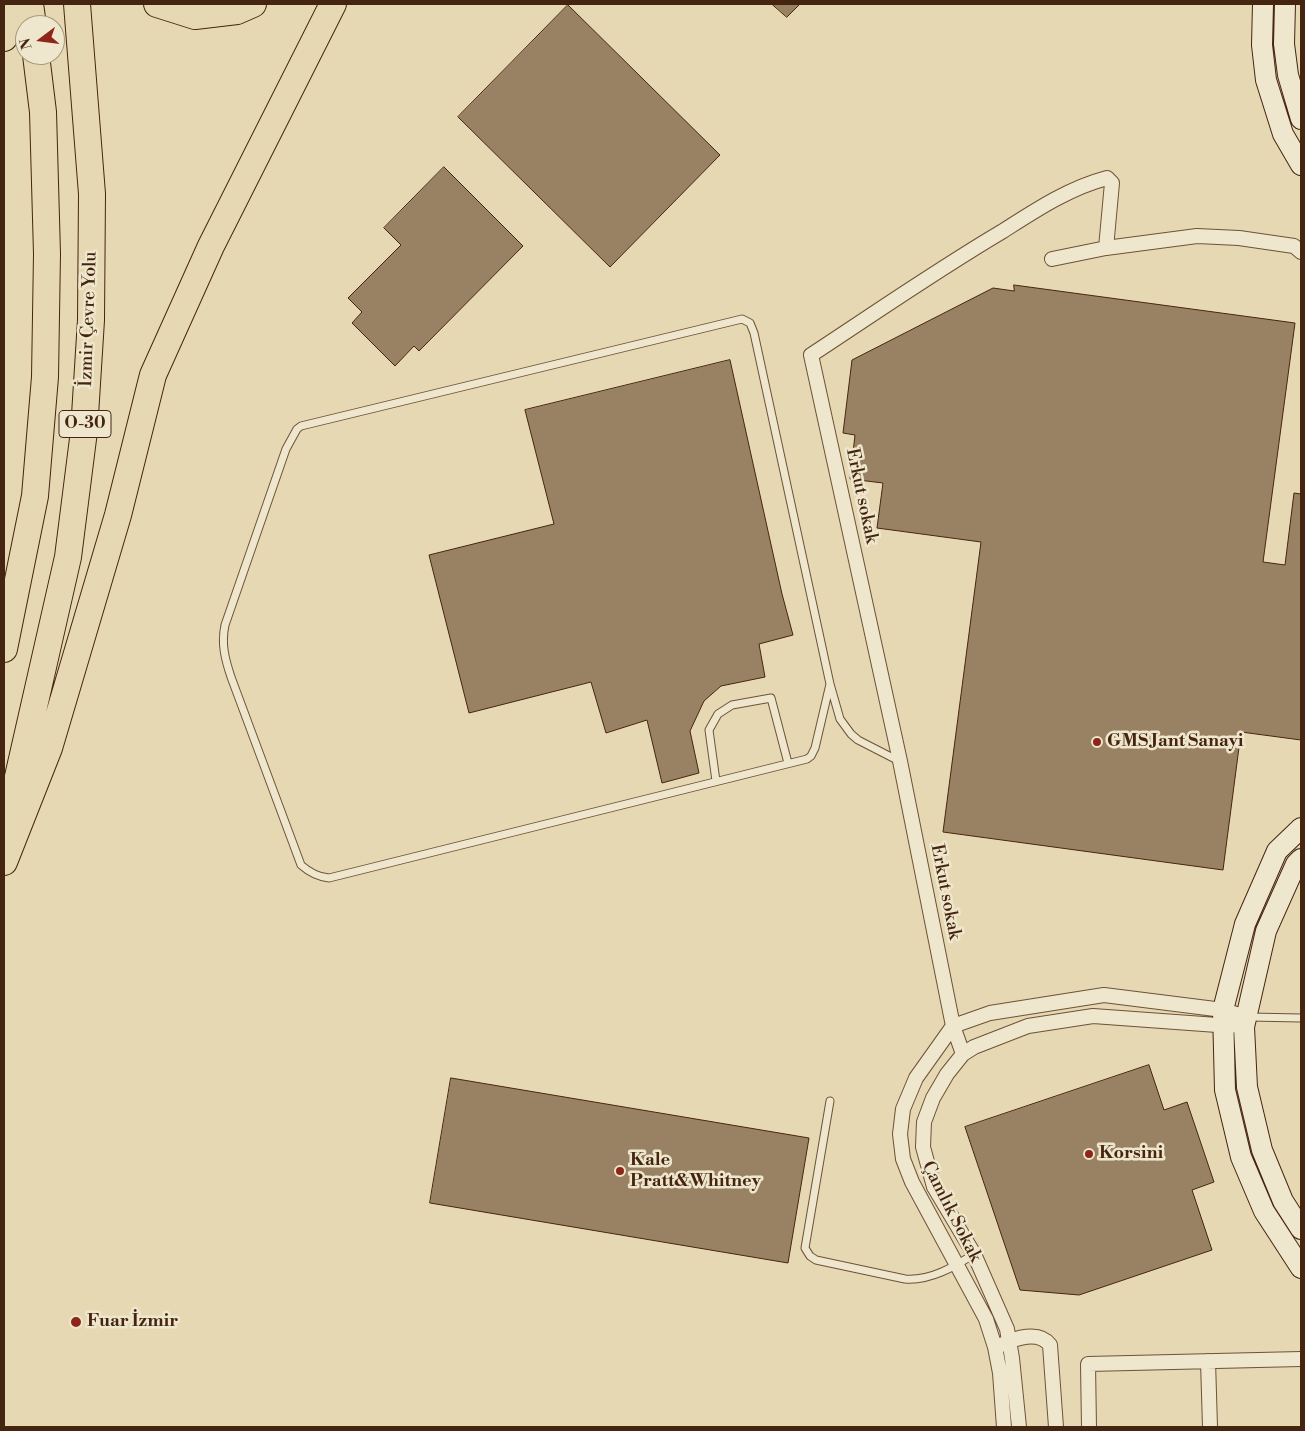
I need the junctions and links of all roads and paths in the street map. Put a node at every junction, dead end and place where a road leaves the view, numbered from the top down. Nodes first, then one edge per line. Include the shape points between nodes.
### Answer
1 (15, 4) edge
2 (77, 4) edge
3 (157, 4) edge
4 (253, 4) edge
5 (333, 4) edge
6 (1263, 4) edge
7 (1285, 4) edge
8 (4, 38) edge
9 (37, 65) edge
10 (1301, 119) edge
11 (1301, 165) edge
12 (1106, 248) junction
13 (1301, 252) edge
14 (1052, 259) dead end
15 (4, 649) edge
16 (830, 684) junction
17 (900, 761) junction
18 (788, 763) junction
19 (716, 781) junction
20 (1301, 828) edge
21 (4, 837) edge
22 (1301, 859) edge
23 (4, 862) edge
24 (1223, 1018) junction
25 (1301, 1018) edge
26 (1245, 1022) junction
27 (953, 1026) junction
28 (963, 1054) junction
29 (830, 1101) dead end
30 (1301, 1229) edge
31 (974, 1254) junction
32 (957, 1265) junction
33 (1301, 1268) edge
34 (1009, 1341) junction
35 (995, 1347) junction
36 (1301, 1358) edge
37 (1208, 1361) junction
38 (1004, 1427) edge
39 (1019, 1427) edge
40 (1056, 1427) edge
41 (1089, 1427) edge
42 (1210, 1427) edge

1 - 8 highway
2 - 21 highway, İzmir Çevre Yolu / O-30 via 92,194 91,320 84,431 68,556
3 - 4 highway via 195,16 237,11
5 - 23 highway via 211,246 153,375 118,515 49,748
6 - 11 street via 1262,45 1266,80 1283,134
7 - 10 street via 1284,44 1288,75
9 - 15 highway, O-30 via 43,112 47,254 45,377 35,496
12 - 13 street via 1197,236 1294,246
12 - 14 street
12 - 17 street, Erkut sokak via 1112,183 1107,178 1087,183 1056,198 811,355
16 - 17 lane via 840,720 851,734
16 - 18 lane via 813,753
16 - 19 lane via 754,333 747,321 742,319 309,423 297,429 286,449 222,639 231,677 301,865 315,875 330,878
17 - 27 street, Erkut sokak
18 - 19 lane
18 - 19 lane via 771,698 732,705 718,714 709,730
20 - 24 street via 1277,851 1245,924
22 - 26 street via 1266,931
24 - 26 street, Çamlık Sokak
24 - 27 street, Çamlık Sokak via 1104,995 990,1013
24 - 28 street, Çamlık Sokak via 1093,1016 1028,1026
24 - 33 street via 1225,1090 1241,1157 1264,1211
25 - 26 lane
26 - 30 street via 1247,1087 1262,1150 1283,1201
27 - 28 street, Erkut sokak
27 - 32 street, Çamlık Sokak via 916,1078 903,1109 900,1134 903,1159 912,1182
28 - 31 street, Çamlık Sokak via 933,1098 924,1122 923,1147 934,1187
29 - 32 lane via 805,1248 810,1256 816,1260 916,1280
31 - 32 lane
31 - 34 street, Çamlık Sokak via 994,1297
32 - 35 street, Çamlık Sokak via 986,1319
34 - 35 street
34 - 39 street, Çamlık Sokak
34 - 40 street via 1039,1337 1050,1345
35 - 38 street, Çamlık Sokak
36 - 37 street
37 - 41 street via 1088,1364
37 - 42 street

